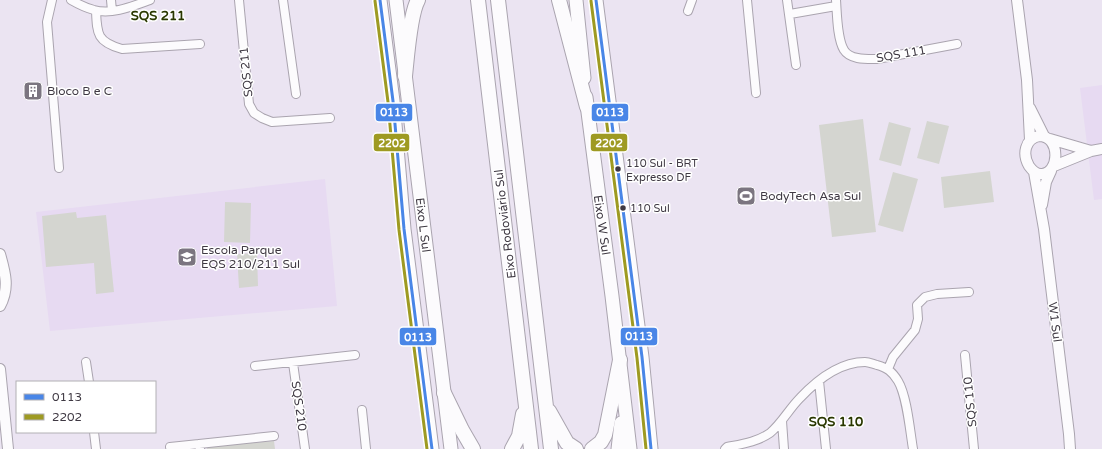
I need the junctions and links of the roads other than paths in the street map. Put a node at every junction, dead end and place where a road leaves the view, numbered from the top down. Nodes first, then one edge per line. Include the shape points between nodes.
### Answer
1 (52, 0) edge
2 (71, 0) edge
3 (111, 0) edge
4 (150, 0) edge
5 (239, 0) edge
6 (283, 0) edge
7 (380, 0) edge
8 (396, 0) edge
9 (405, 0) edge
10 (418, 0) edge
11 (467, 0) edge
12 (478, 0) edge
13 (506, 0) edge
14 (559, 0) edge
15 (572, 0) edge
16 (576, 0) edge
17 (596, 0) edge
18 (692, 0) edge
19 (747, 0) edge
20 (787, 0) edge
21 (1017, 0) edge
22 (836, 3) edge
23 (499, 7) edge
24 (96, 11) junction
25 (112, 11) junction
26 (688, 11) dead end
27 (790, 14) junction
28 (578, 17) junction
29 (482, 28) junction
30 (200, 44) dead end
31 (401, 44) junction
32 (957, 44) dead end
33 (796, 65) dead end
34 (405, 76) junction
35 (756, 93) dead end
36 (296, 94) dead end
37 (587, 107) junction
38 (1029, 107) junction
39 (330, 118) dead end
40 (1047, 137) junction
41 (1030, 140) junction
42 (1102, 149) edge
43 (1091, 150) junction
44 (59, 168) dead end
45 (1052, 168) junction
46 (1034, 172) junction
47 (1041, 211) junction
48 (0, 254) edge
49 (0, 274) edge
50 (0, 290) edge
51 (969, 292) dead end
52 (0, 307) edge
53 (965, 355) dead end
54 (355, 356) dead end
55 (620, 360) junction
56 (86, 362) dead end
57 (293, 363) junction
58 (255, 366) dead end
59 (0, 369) edge
60 (888, 369) junction
61 (89, 381) edge
62 (819, 381) junction
63 (444, 393) junction
64 (526, 400) junction
65 (624, 401) junction
66 (546, 405) junction
67 (362, 410) dead end
68 (782, 421) junction
69 (447, 422) junction
70 (94, 433) edge
71 (1069, 434) junction
72 (274, 436) dead end
73 (170, 447) dead end
74 (200, 447) edge
75 (8, 449) edge
76 (96, 449) edge
77 (305, 449) edge
78 (366, 449) edge
79 (432, 449) edge
80 (451, 449) edge
81 (460, 449) edge
82 (473, 449) edge
83 (512, 449) edge
84 (531, 449) edge
85 (551, 449) edge
86 (576, 449) edge
87 (592, 449) edge
88 (618, 449) edge
89 (630, 449) edge
90 (651, 449) edge
91 (725, 449) edge
92 (784, 449) edge
93 (826, 449) edge
94 (913, 449) edge
95 (974, 449) edge
96 (1070, 449) edge
97 (1075, 449) edge

1 - 44 street via 47,22
2 - 24 street
3 - 25 street
4 - 25 street
5 - 39 street, SQS 211 via 249,104 254,113 272,122
6 - 36 street
7 - 79 main road, Eixo L Sul via 393,101 404,229
8 - 31 main road, Eixo L Sul
9 - 31 main road
10 - 34 highway
11 - 29 highway
12 - 29 highway, Eixo Rodoviário Sul
13 - 23 highway
14 - 37 highway
15 - 28 main road
16 - 28 main road, Eixo W Sul
17 - 90 main road, Eixo W Sul via 642,358
18 - 26 street
19 - 35 street
20 - 27 street
21 - 38 street
22 - 27 street, SQS 111
22 - 32 street, SQS 111 via 841,40 845,51 854,56 877,59
23 - 66 highway, Eixo Rodoviário Sul
24 - 25 street
24 - 30 street via 97,33 111,46 122,49
27 - 33 street
28 - 37 main road, Eixo W Sul
29 - 64 highway, Eixo Rodoviário Sul
31 - 34 main road, Eixo L Sul
34 - 63 main road, Eixo L Sul
37 - 55 main road, Eixo W Sul
38 - 40 street
38 - 41 street
40 - 41 street via 1034,137
40 - 43 street
40 - 45 street via 1054,146
41 - 46 street via 1025,153 1026,161
42 - 43 street
43 - 45 street
45 - 46 street via 1042,174
45 - 47 street, W1 Sul via 1046,182
46 - 47 street, W1 Sul
47 - 71 street, W1 Sul
48 - 52 street via 5,274 6,296
49 - 50 street
50 - 52 street
51 - 60 street via 937,294 926,297 917,305 918,319 915,330 893,358
53 - 95 street, SQS 110
54 - 57 street
55 - 65 main road, Eixo W Sul
55 - 87 highway via 605,435
56 - 61 street
57 - 58 street
57 - 77 street, SQS 210
59 - 75 street
60 - 62 street via 866,362 854,363 840,367
60 - 94 street via 898,381 904,395
62 - 68 street via 800,398
62 - 93 street
63 - 69 main road, Eixo L Sul
63 - 82 highway
64 - 83 highway via 519,436
64 - 84 highway, Eixo Rodoviário Sul
65 - 88 main road
65 - 89 main road, Eixo W Sul
66 - 85 highway, Eixo Rodoviário Sul
66 - 86 highway via 567,443
67 - 78 street
68 - 91 street via 770,433 756,440
68 - 92 street
69 - 80 main road, Eixo L Sul
69 - 81 main road
70 - 76 street
71 - 96 street, W1 Sul
71 - 97 street, W1 Sul
72 - 74 street
73 - 74 street

